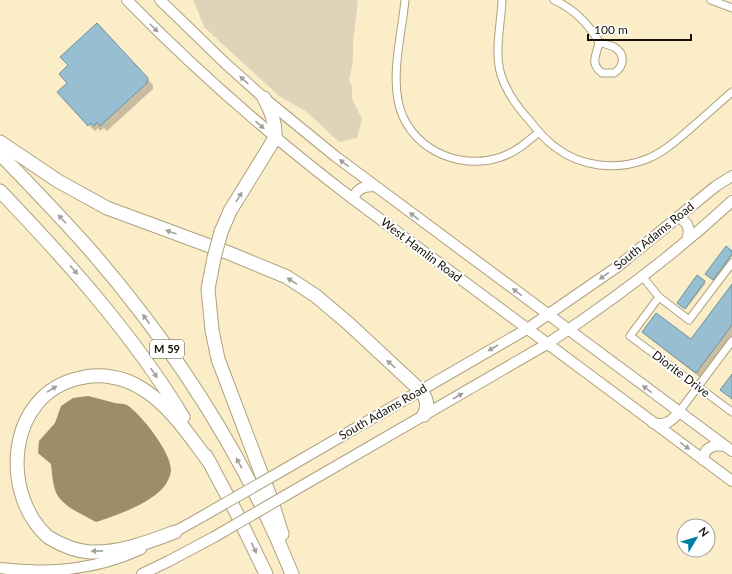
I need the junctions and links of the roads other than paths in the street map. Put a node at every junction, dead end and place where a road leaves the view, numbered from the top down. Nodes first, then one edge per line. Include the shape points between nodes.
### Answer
1 (127, 0) edge
2 (160, 0) edge
3 (405, 0) edge
4 (502, 0) edge
5 (554, 0) edge
6 (711, 0) edge
7 (732, 8) edge
8 (599, 42) junction
9 (732, 92) edge
10 (264, 98) junction
11 (539, 132) junction
12 (275, 138) junction
13 (0, 142) edge
14 (0, 154) edge
15 (732, 176) edge
16 (375, 186) junction
17 (0, 190) edge
18 (352, 199) junction
19 (732, 201) edge
20 (678, 217) junction
21 (687, 240) junction
22 (732, 263) edge
23 (642, 276) junction
24 (659, 297) junction
25 (548, 315) junction
26 (527, 329) junction
27 (568, 330) junction
28 (732, 341) edge
29 (547, 344) junction
30 (698, 387) junction
31 (420, 390) junction
32 (679, 412) junction
33 (732, 412) edge
34 (424, 415) junction
35 (653, 423) junction
36 (11, 446) junction
37 (728, 449) edge
38 (6, 460) dead end
39 (703, 460) junction
40 (210, 464) junction
41 (732, 481) edge
42 (175, 532) junction
43 (0, 568) edge
44 (142, 574) edge
45 (266, 574) edge
46 (294, 574) edge

1 -> 12 main road, West Hamlin Road via 181,54
10 -> 2 main road, West Hamlin Road
3 - 11 street via 396,76 398,101 405,120 422,142 444,156 464,162 479,162 508,154
4 - 11 street via 498,52 501,75 514,103
5 - 8 street via 580,16
6 - 7 street
8 - 8 street via 614,47 620,53 623,63 614,73 602,73 596,66 594,58
9 - 11 street via 667,148 648,159 625,166 600,165 578,160 554,147
10 - 12 highway via 273,117
16 -> 10 main road, West Hamlin Road
12 - 18 main road, West Hamlin Road
46 -> 12 highway, bridge via 271,499 218,359 208,294 214,258 230,211
31 -> 13 highway via 349,324 316,296 287,277 107,208 52,177
46 -> 14 highway, M 59 via 242,470 174,358 96,256
15 - 20 main road, South Adams Road
16 - 18 main road via 359,189
25 -> 16 main road, West Hamlin Road
17 -> 40 highway, M 59 via 73,268 111,315 162,385
18 - 26 main road, West Hamlin Road
19 - 21 main road, South Adams Road
20 - 21 main road via 689,226
20 -> 25 main road, South Adams Road via 616,267
21 - 23 main road, South Adams Road
22 - 24 street via 689,320
23 - 24 street
23 - 27 main road, South Adams Road
24 - 30 street, Diorite Drive via 630,336
25 - 26 main road, South Adams Road
25 - 27 main road, West Hamlin Road
26 - 29 main road, West Hamlin Road
26 -> 31 main road, South Adams Road
27 - 29 main road, South Adams Road
32 -> 27 main road, West Hamlin Road
28 - 30 street
34 -> 29 main road, South Adams Road
29 - 35 main road, West Hamlin Road
30 - 32 street
30 - 33 street, Diorite Drive
31 - 34 highway via 426,400
31 - 42 main road, South Adams Road, bridge
32 - 35 main road via 666,424
32 - 37 main road, West Hamlin Road
34 - 44 main road, South Adams Road, bridge via 214,537
35 -> 39 main road, West Hamlin Road
36 - 38 highway
36 -> 40 highway via 21,420 45,393 68,381 100,376 116,378 142,388 170,413
42 -> 36 highway via 134,546 109,551 90,552 60,544 38,529 26,516 18,501 10,475
37 - 39 main road via 716,445 709,448
39 - 41 main road, West Hamlin Road
40 -> 45 highway, M 59
42 - 43 main road, South Adams Road via 136,551 91,565 41,571

